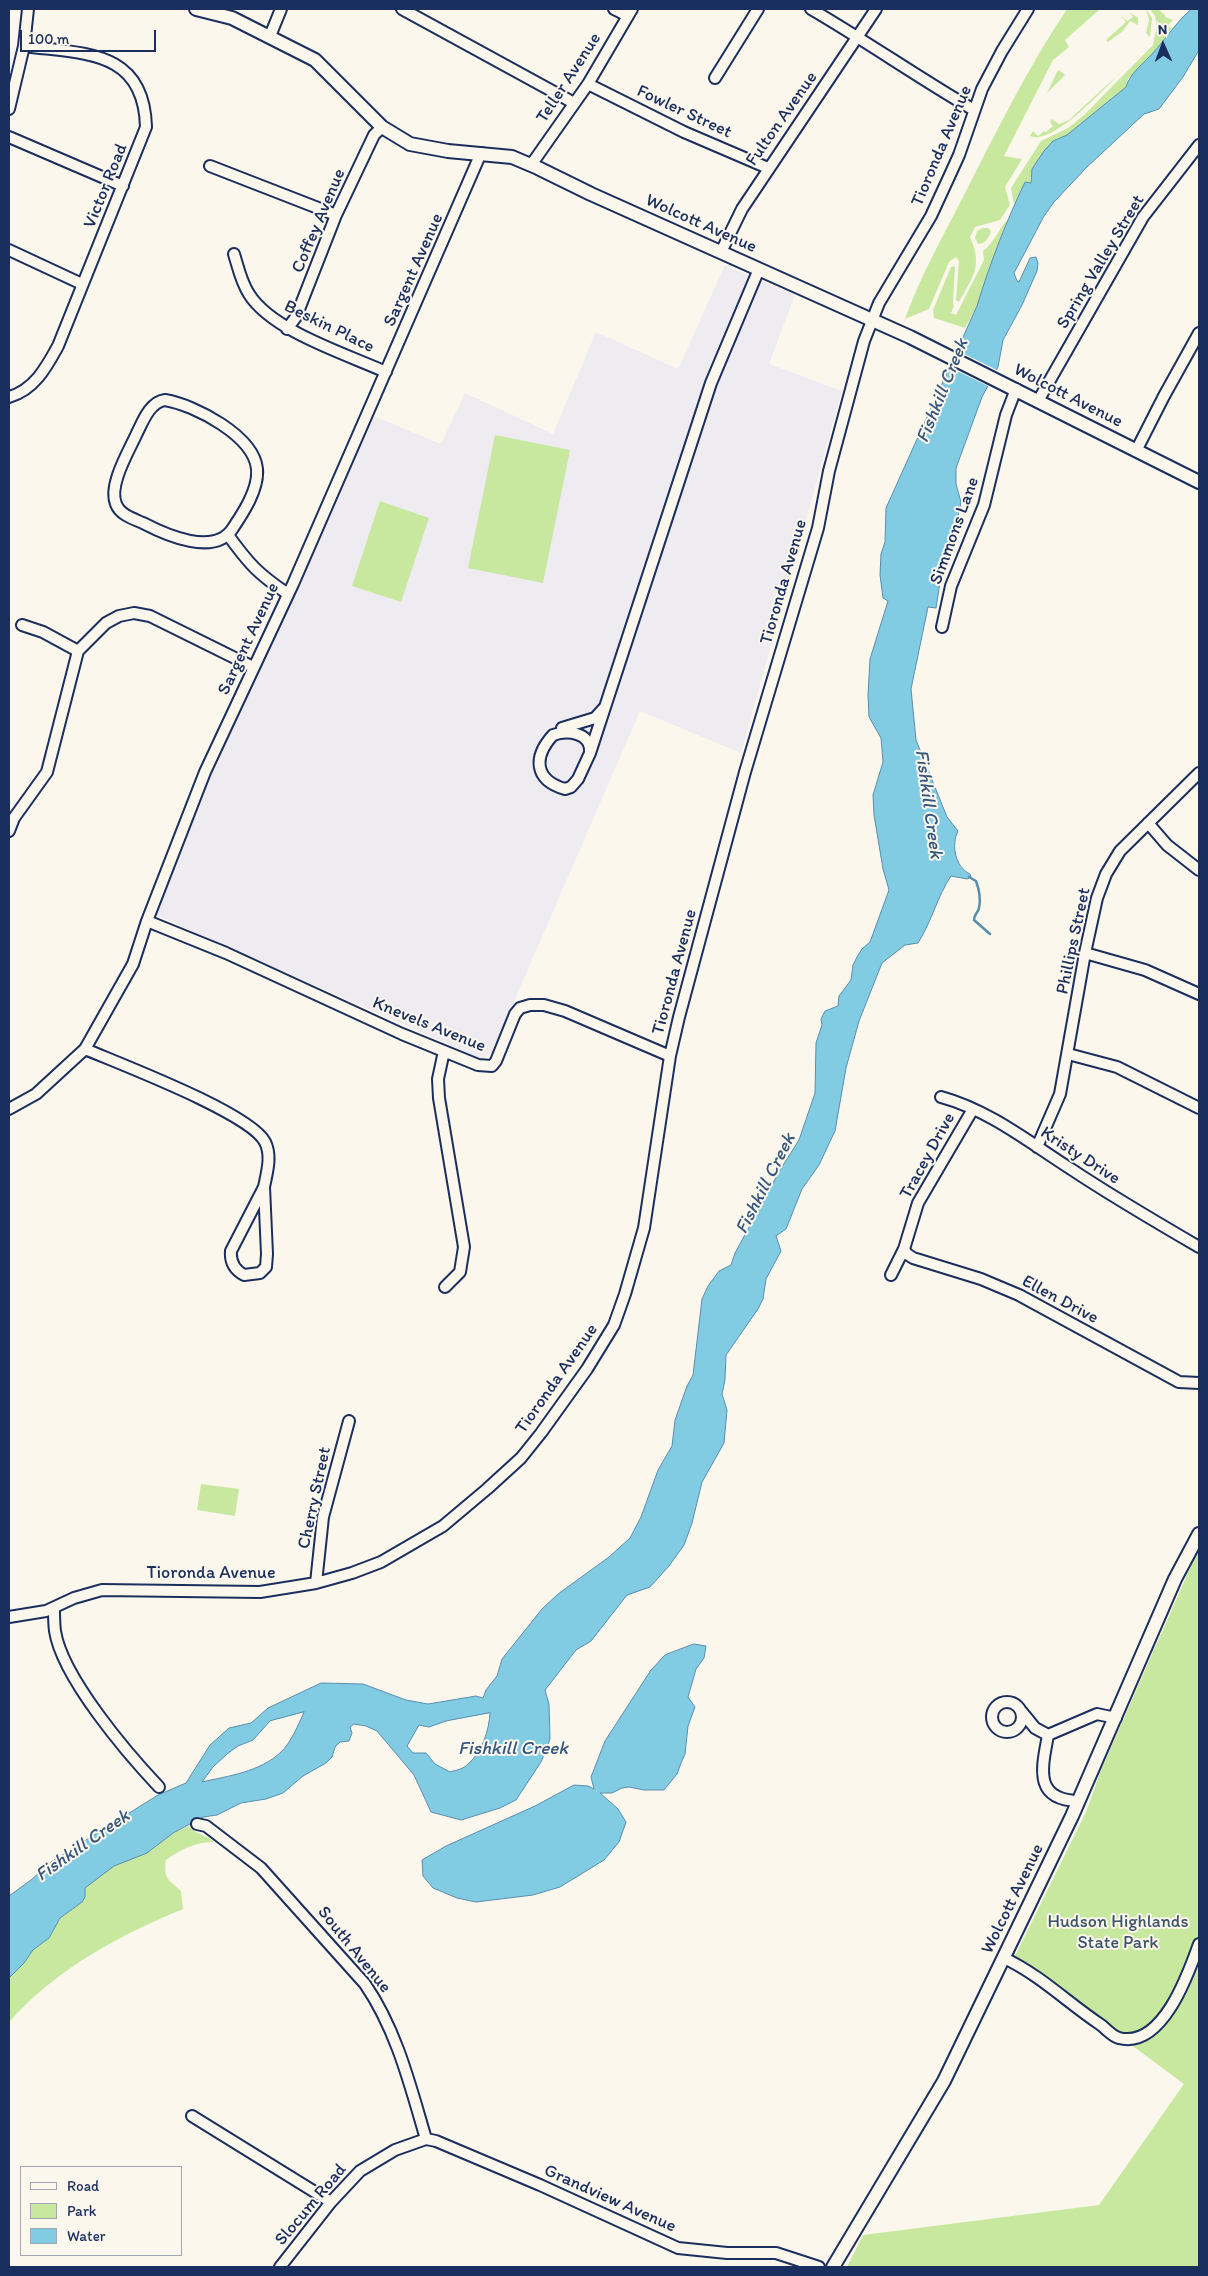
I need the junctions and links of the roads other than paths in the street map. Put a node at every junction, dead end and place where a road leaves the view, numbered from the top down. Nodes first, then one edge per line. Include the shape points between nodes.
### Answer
1 (28, 9) edge
2 (196, 9) edge
3 (281, 9) edge
4 (402, 9) edge
5 (614, 9) edge
6 (758, 9) edge
7 (810, 9) edge
8 (876, 9) edge
9 (1028, 9) edge
10 (630, 12) edge
11 (270, 36) junction
12 (859, 36) junction
13 (24, 46) junction
14 (714, 78) dead end
15 (588, 84) junction
16 (574, 102) junction
17 (9, 109) edge
18 (974, 110) junction
19 (382, 127) junction
20 (9, 136) edge
21 (1199, 146) edge
22 (482, 153) junction
23 (530, 164) junction
24 (210, 166) dead end
25 (768, 168) junction
26 (123, 186) junction
27 (336, 215) junction
28 (9, 250) edge
29 (722, 252) junction
30 (234, 254) dead end
31 (759, 269) junction
32 (82, 284) junction
33 (878, 323) junction
34 (288, 328) junction
35 (1199, 333) edge
36 (386, 372) junction
37 (1013, 387) junction
38 (9, 397) edge
39 (1038, 401) junction
40 (1136, 450) junction
41 (1199, 482) edge
42 (228, 535) junction
43 (288, 594) junction
44 (22, 625) dead end
45 (942, 627) dead end
46 (78, 651) junction
47 (253, 667) junction
48 (607, 706) junction
49 (553, 735) junction
50 (590, 753) junction
51 (1199, 774) edge
52 (1148, 823) junction
53 (9, 831) edge
54 (1199, 870) edge
55 (147, 921) junction
56 (1085, 953) junction
57 (1199, 994) edge
58 (85, 1048) junction
59 (444, 1051) junction
60 (1068, 1054) junction
61 (670, 1056) junction
62 (941, 1097) dead end
63 (1199, 1108) edge
64 (9, 1109) edge
65 (973, 1109) junction
66 (1037, 1147) junction
67 (264, 1187) junction
68 (1199, 1247) edge
69 (904, 1249) junction
70 (891, 1275) dead end
71 (445, 1287) dead end
72 (1199, 1383) edge
73 (350, 1421) dead end
74 (1199, 1534) edge
75 (316, 1583) junction
76 (54, 1608) junction
77 (9, 1617) edge
78 (1022, 1712) dead end
79 (1116, 1718) junction
80 (1048, 1735) junction
81 (159, 1787) dead end
82 (1079, 1801) junction
83 (197, 1824) dead end
84 (1199, 1944) edge
85 (1004, 1958) junction
86 (192, 2116) dead end
87 (426, 2139) junction
88 (331, 2202) junction
89 (280, 2267) edge
90 (819, 2267) edge
91 (832, 2267) edge

1 - 13 street
2 - 11 main road, Wolcott Avenue via 232,18
3 - 11 street
4 - 16 street
5 - 10 street
6 - 14 street
7 - 12 street
8 - 12 street, Fulton Avenue
9 - 18 street, Tioronda Avenue via 1002,51
10 - 15 street, Teller Avenue
11 - 19 main road, Wolcott Avenue via 315,60
12 - 18 street via 927,83
12 - 25 street, Fulton Avenue
13 - 17 street
13 - 26 street, Victor Road via 111,60 135,82 146,108 146,127
15 - 16 street, Teller Avenue
15 - 25 street, Fowler Street via 684,132
16 - 23 street, Teller Avenue
18 - 33 street, Tioronda Avenue via 960,155 931,216 879,303
19 - 22 main road, Wolcott Avenue via 397,138 419,147
19 - 27 street, Coffey Avenue via 374,135
20 - 26 street
21 - 39 street, Spring Valley Street via 1143,218
22 - 23 main road, Wolcott Avenue via 512,157
22 - 36 street, Sargent Avenue
23 - 29 main road, Wolcott Avenue
24 - 27 street
25 - 29 street, Fulton Avenue via 742,208
26 - 32 street, Victor Road
27 - 34 street, Coffey Avenue via 296,317
28 - 32 street
29 - 31 main road, Wolcott Avenue
30 - 34 street, Beskin Place via 249,294 265,312
31 - 33 main road, Wolcott Avenue
31 - 48 street via 711,383
32 - 38 street, Victor Road via 48,363 32,384
33 - 37 main road, Wolcott Avenue
33 - 61 street, Tioronda Avenue via 829,471 818,528 745,772
34 - 36 street, Beskin Place
35 - 40 street
36 - 43 street, Sargent Avenue
37 - 39 main road, Wolcott Avenue
37 - 45 street, Simmons Lane via 984,505 951,586
39 - 40 main road, Wolcott Avenue
40 - 41 main road, Wolcott Avenue
42 - 42 street via 257,480 254,456 229,429 180,402 160,401 146,416 119,470 116,504 122,513 166,535 208,542
42 - 43 street via 261,576
43 - 47 street, Sargent Avenue
44 - 46 street
46 - 47 street via 106,623 134,613 150,616
46 - 53 street via 47,772 14,818
47 - 55 street, Sargent Avenue via 205,772
48 - 49 street via 595,718 561,728
48 - 50 street
49 - 50 street via 579,734 586,739
49 - 50 street via 538,766 543,778 557,787 572,787
51 - 52 street, Phillips Street
52 - 54 street via 1167,845
52 - 56 street, Phillips Street via 1120,851 1106,874
55 - 58 street, Sargent Avenue via 133,964
55 - 59 street, Knevels Avenue
56 - 57 street via 1145,970
56 - 60 street, Phillips Street
58 - 64 street, Sargent Avenue via 36,1094
58 - 67 street via 214,1106 258,1133 269,1155
59 - 61 street, Knevels Avenue via 478,1065 492,1066 520,1008 544,1004
59 - 71 street via 438,1079 439,1098 464,1247 460,1272
60 - 63 street via 1117,1067
60 - 66 street, Phillips Street via 1060,1094
61 - 75 street, Tioronda Avenue via 644,1228 614,1325 587,1369 521,1458 443,1526 381,1562
62 - 65 street, Kristy Drive via 962,1102
65 - 66 street, Kristy Drive
65 - 69 street, Tracey Drive via 918,1203
66 - 68 street, Kristy Drive
67 - 67 street via 231,1251 234,1267 244,1275 260,1273 266,1267
69 - 70 street, Tracey Drive
69 - 72 street, Ellen Drive via 913,1258 981,1279 1019,1295 1179,1382
73 - 75 street, Cherry Street via 323,1517
74 - 79 main road, Wolcott Avenue via 1175,1578
75 - 76 street, Tioronda Avenue via 260,1592 102,1590
76 - 77 street
76 - 81 street via 55,1631 77,1682 121,1743
78 - 80 street via 1034,1728
79 - 80 street via 1097,1714
79 - 82 main road, Wolcott Avenue
80 - 82 street via 1042,1781 1055,1797 1063,1801
82 - 85 main road, Wolcott Avenue
83 - 87 street, South Avenue via 206,1826 261,1868 365,1984 379,2004 396,2041
84 - 85 street via 1173,2004 1152,2031 1137,2038 1118,2038 1053,1988
85 - 91 main road, Wolcott Avenue via 944,2081
86 - 88 street
87 - 88 street, Slocum Road via 395,2150 360,2171
87 - 90 street, Grandview Avenue via 540,2185 678,2248 776,2253
88 - 89 street, Slocum Road

